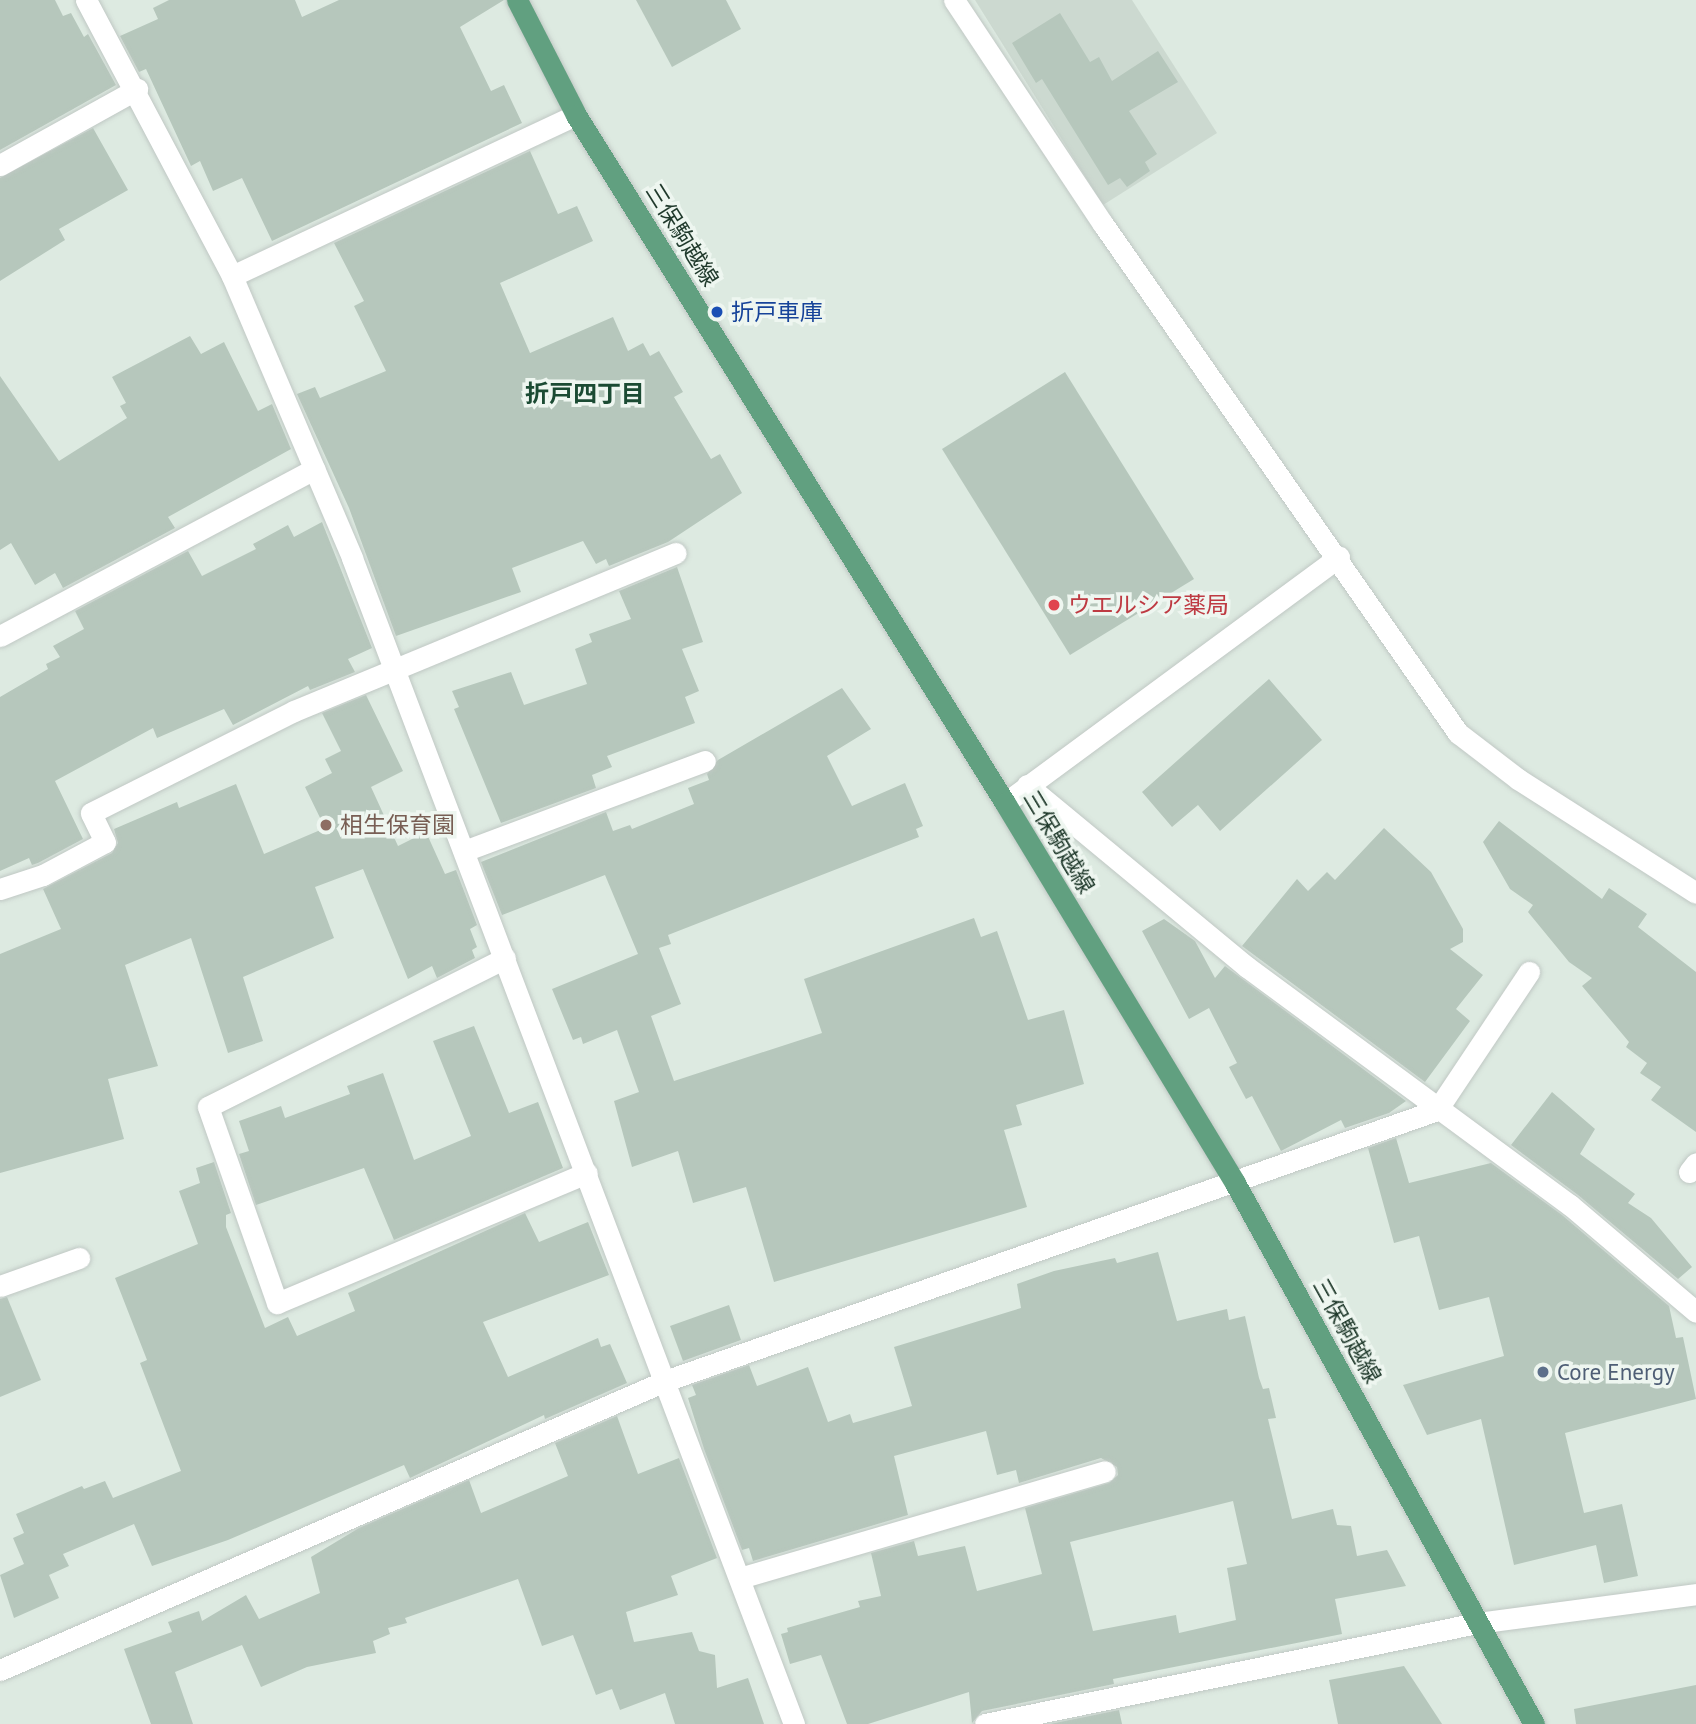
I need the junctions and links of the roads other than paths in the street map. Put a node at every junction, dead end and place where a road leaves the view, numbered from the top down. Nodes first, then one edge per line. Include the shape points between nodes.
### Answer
1 (86, 0) edge
2 (517, 0) edge
3 (954, 0) edge
4 (136, 89) junction
5 (576, 115) junction
6 (0, 165) edge
7 (232, 276) junction
8 (314, 469) junction
9 (676, 553) dead end
10 (1339, 557) junction
11 (0, 636) edge
12 (393, 666) junction
13 (705, 761) dead end
14 (1027, 785) junction
15 (1005, 803) junction
16 (464, 851) junction
17 (0, 888) edge
18 (1696, 893) edge
19 (505, 958) junction
20 (1529, 972) dead end
21 (1437, 1110) junction
22 (587, 1173) junction
23 (1235, 1183) junction
24 (79, 1258) dead end
25 (0, 1286) edge
26 (1696, 1312) edge
27 (665, 1381) junction
28 (1105, 1471) dead end
29 (740, 1578) junction
30 (1696, 1594) edge
31 (1477, 1623) junction
32 (1, 1667) edge
33 (794, 1724) edge
34 (985, 1724) edge
35 (1534, 1724) edge

1 - 4 street
2 - 5 main road, 三保駒越線
3 - 10 street via 1103,224
4 - 6 street
4 - 7 street
5 - 7 street
5 - 15 main road, 三保駒越線
7 - 8 street
8 - 11 street
8 - 12 street
9 - 12 street
10 - 14 street
10 - 18 street via 1458,733 1518,779
12 - 16 street
12 - 17 street via 92,813 105,842 43,875
13 - 16 street
14 - 15 street
14 - 21 street via 1247,967
15 - 23 main road, 三保駒越線
16 - 19 street
19 - 22 street
19 - 22 street via 208,1107 277,1303
20 - 21 street
21 - 23 street
21 - 26 street via 1570,1205
22 - 27 street
23 - 27 street
23 - 31 main road, 三保駒越線
24 - 25 street
27 - 29 street
27 - 32 street
28 - 29 street
29 - 33 street
30 - 31 street
31 - 34 street
31 - 35 main road, 三保駒越線

